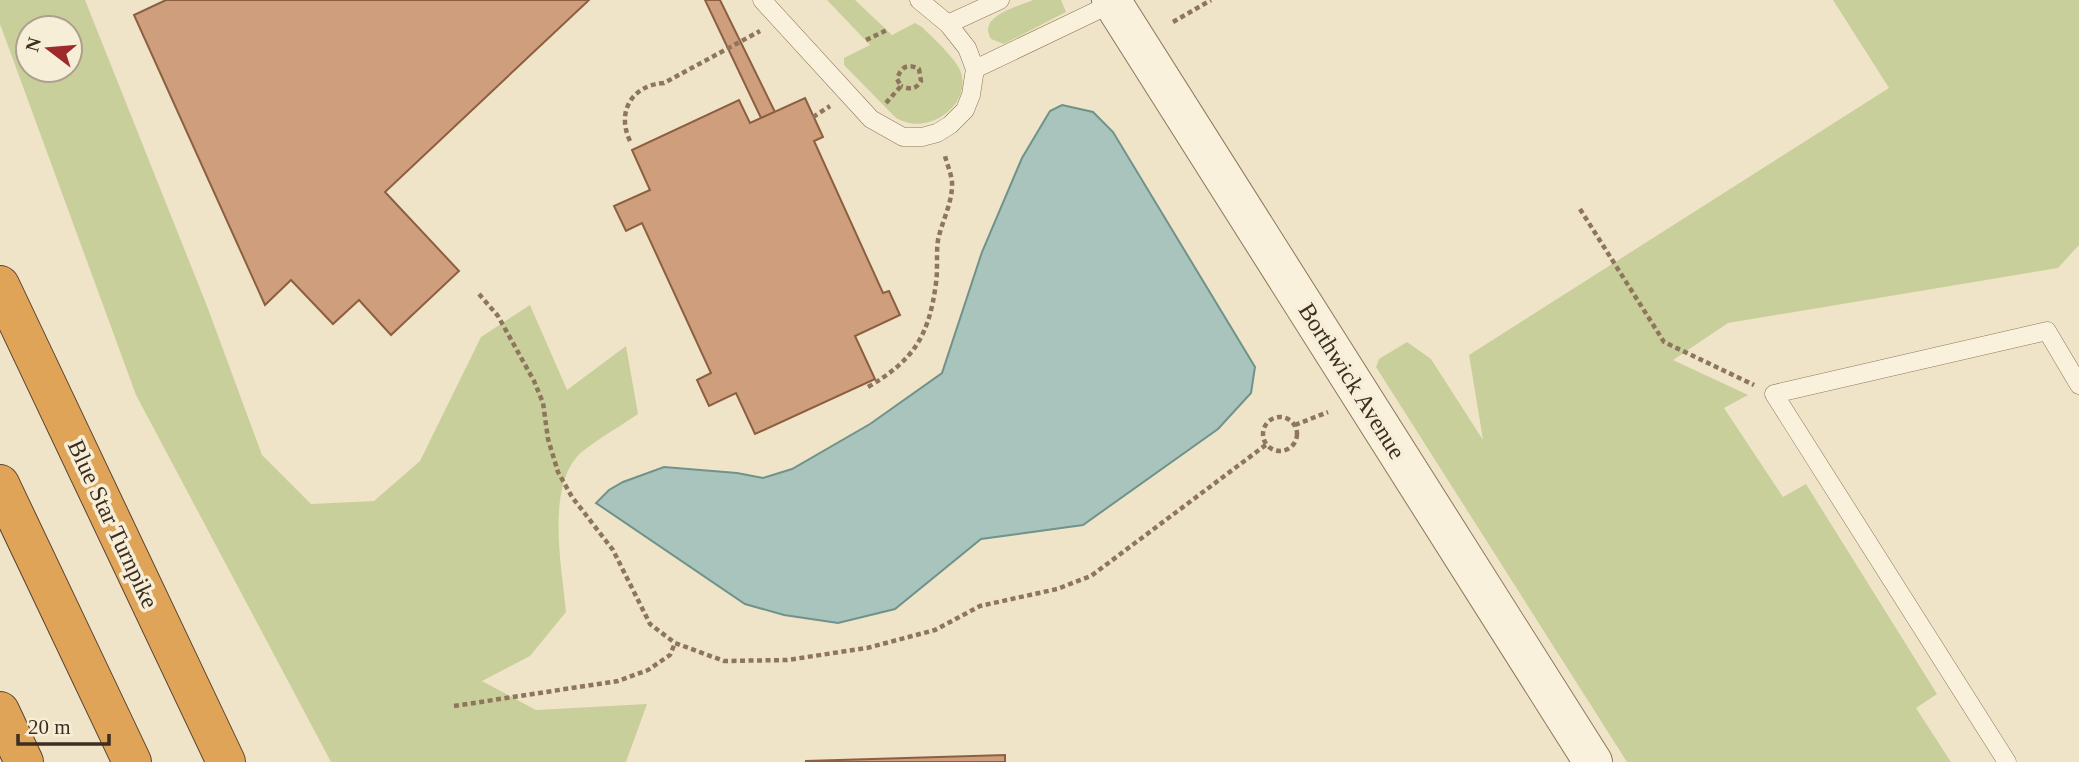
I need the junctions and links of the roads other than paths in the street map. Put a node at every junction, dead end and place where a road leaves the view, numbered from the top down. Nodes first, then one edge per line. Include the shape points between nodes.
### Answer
1 (762, 0) edge
2 (919, 0) edge
3 (1000, 0) edge
4 (1112, 1) edge
5 (948, 24) junction
6 (975, 69) junction
7 (0, 285) edge
8 (2079, 384) edge
9 (0, 484) edge
10 (0, 711) edge
11 (24, 762) edge
12 (132, 762) edge
13 (226, 762) edge
14 (1593, 762) edge
15 (2007, 762) edge

1 - 6 lane via 871,119 903,137 922,137 950,125 965,110
2 - 5 lane
3 - 5 lane
4 - 6 lane
4 - 14 street, Borthwick Avenue
5 - 6 lane via 967,48
7 - 13 highway, Blue Star Turnpike
8 - 15 lane via 2047,331 1774,394
9 - 12 highway
10 - 11 highway

